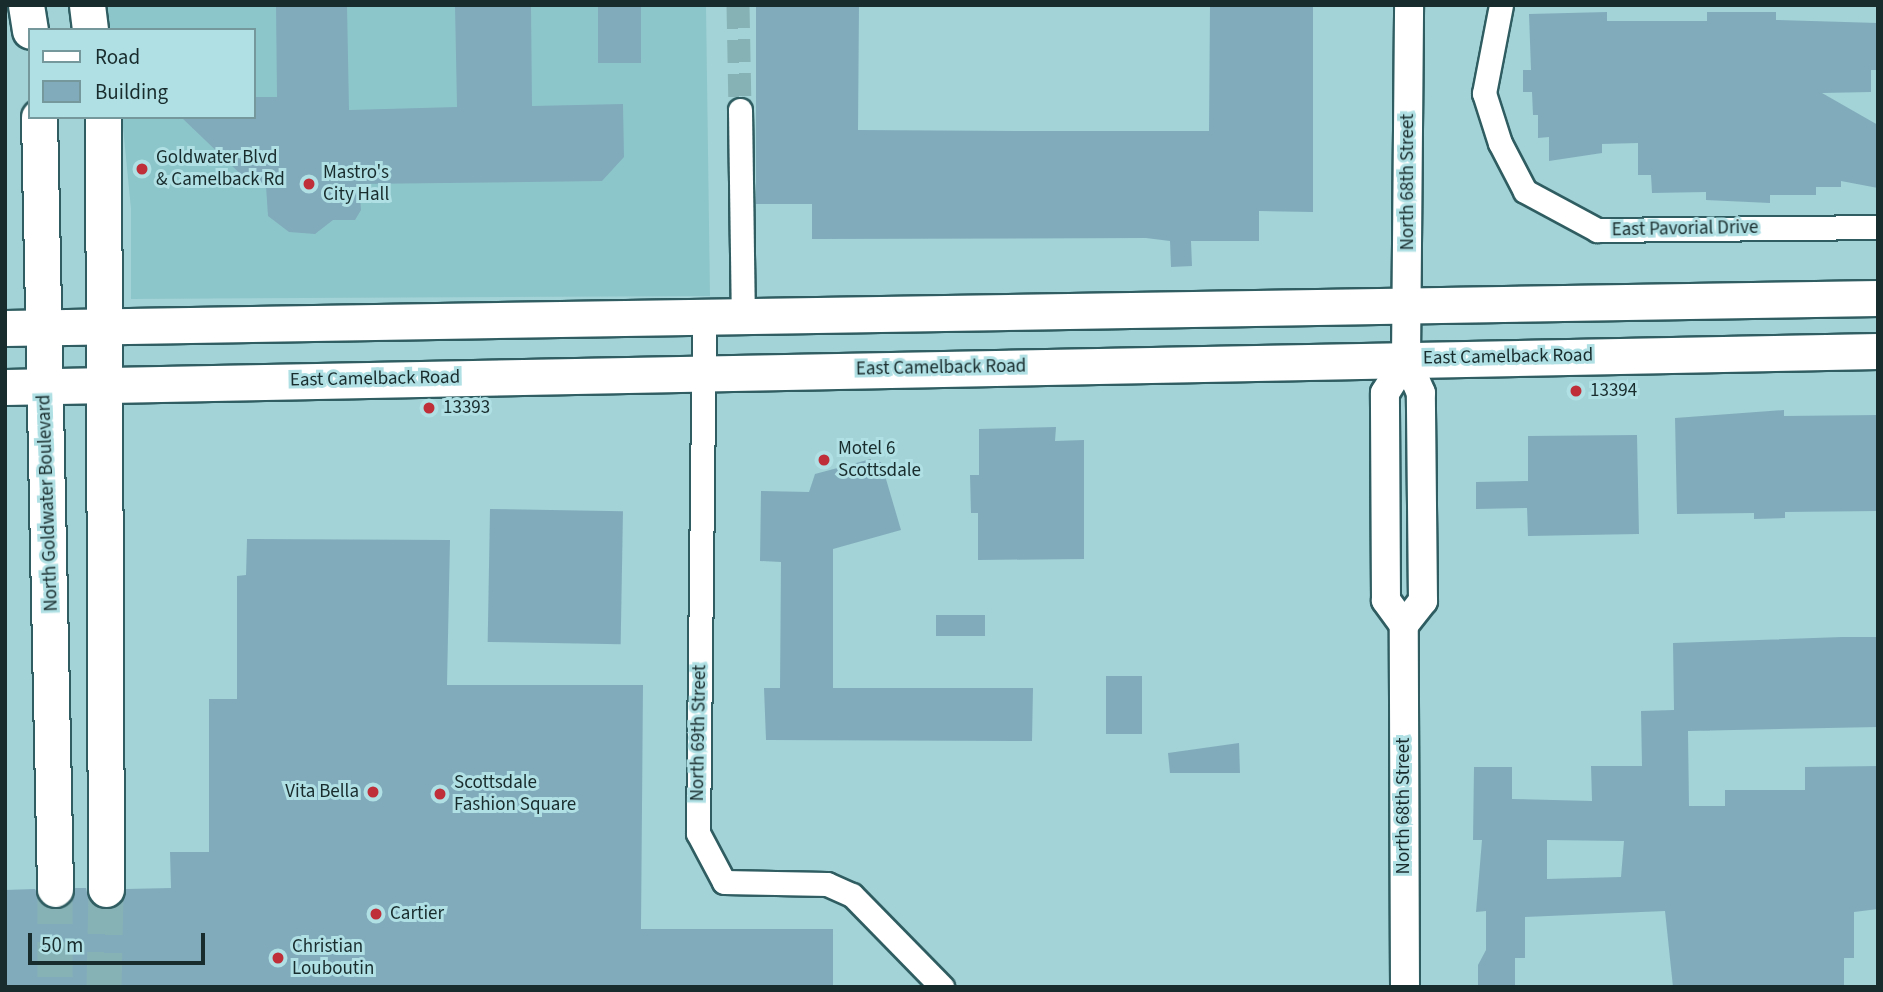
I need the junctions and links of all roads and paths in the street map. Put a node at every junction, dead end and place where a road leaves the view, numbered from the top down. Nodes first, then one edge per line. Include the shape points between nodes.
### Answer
1 (26, 5) edge
2 (87, 5) edge
3 (1409, 5) edge
4 (1500, 5) edge
5 (29, 28) edge
6 (90, 28) edge
7 (740, 110) tunnel mouth
8 (39, 119) edge
9 (103, 119) edge
10 (1878, 227) edge
11 (1878, 298) edge
12 (1407, 306) junction
13 (743, 317) junction
14 (704, 318) junction
15 (106, 326) junction
16 (5, 328) edge
17 (45, 328) junction
18 (1878, 351) edge
19 (1406, 359) junction
20 (704, 373) junction
21 (106, 385) junction
22 (45, 386) junction
23 (5, 387) edge
24 (1404, 625) junction
25 (53, 651) junction
26 (106, 832) junction
27 (942, 987) edge
28 (1405, 987) edge

1 - 5 main road
2 - 6 main road
3 - 12 street, North 68th Street
4 - 10 street, East Pavorial Drive via 1484,93 1500,143 1525,191 1597,230
7 - 13 street
8 - 17 main road, North Goldwater Boulevard
9 - 15 main road
11 - 12 main road
12 - 13 main road
12 - 19 street, North 68th Street
13 - 14 main road
14 - 15 main road
14 - 20 street, North 69th Street
15 - 17 main road
15 - 21 main road
16 - 17 main road
17 - 22 main road, North Goldwater Boulevard
18 - 19 main road, East Camelback Road
19 - 20 main road, East Camelback Road
19 - 24 street, North 68th Street via 1421,393 1423,601
19 - 24 street via 1385,393 1386,600
20 - 21 main road, East Camelback Road
20 - 27 street, North 69th Street via 698,833 724,882 827,884 852,895
21 - 22 main road, East Camelback Road
21 - 26 main road
22 - 23 main road, East Camelback Road
22 - 25 main road, North Goldwater Boulevard
24 - 28 street, North 68th Street
25 - 26 main road via 69,666 73,784
25 - 26 main road, North Goldwater Boulevard via 54,792 83,839 81,889

